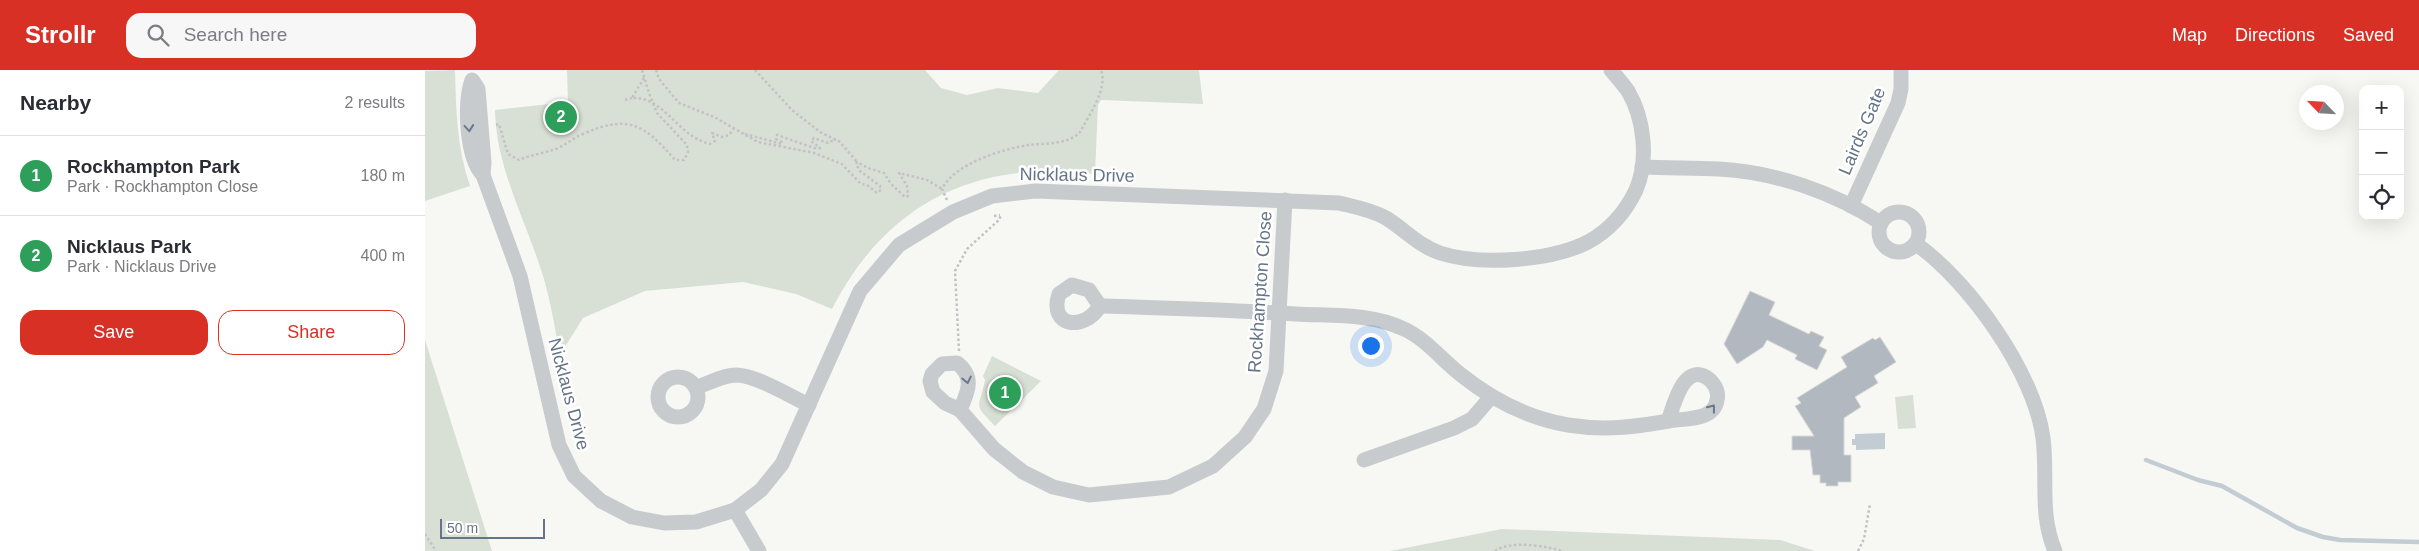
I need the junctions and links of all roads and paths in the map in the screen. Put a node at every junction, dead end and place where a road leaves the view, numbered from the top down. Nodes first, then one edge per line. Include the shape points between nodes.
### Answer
1 (642, 70) edge
2 (656, 70) edge
3 (755, 70) edge
4 (1101, 70) edge
5 (1611, 70) edge
6 (1901, 70) edge
7 (472, 75) edge
8 (644, 76) junction
9 (632, 98) junction
10 (625, 100) dead end
11 (653, 104) junction
12 (492, 125) dead end
13 (734, 128) junction
14 (745, 134) junction
15 (836, 139) junction
16 (857, 162) junction
17 (1642, 166) junction
18 (942, 189) junction
19 (1285, 200) junction
20 (950, 206) dead end
21 (1851, 206) junction
22 (994, 216) dead end
23 (1881, 223) junction
24 (1916, 244) junction
25 (1100, 306) dead end
26 (1280, 313) junction
27 (960, 355) dead end
28 (696, 388) dead end
29 (1491, 397) junction
30 (809, 405) junction
31 (960, 410) dead end
32 (1668, 421) dead end
33 (1364, 460) dead end
34 (1870, 504) dead end
35 (735, 510) junction
36 (425, 534) edge
37 (436, 551) edge
38 (759, 551) edge
39 (1495, 551) edge
40 (1562, 551) edge
41 (1858, 551) edge
42 (2055, 551) edge

1 - 8 path
2 - 13 path via 659,79 679,103
3 - 15 path via 792,110 820,132
4 - 18 path via 1103,83 1099,94 1075,137 1026,145 984,159 953,174
5 - 17 street, Nicklaus Drive via 1628,92 1639,119
6 - 21 street, Lairds Gate via 1898,103
7 - 35 street, Nicklaus Drive via 478,89 483,175 520,276 559,445 574,476 601,501 632,517 664,524 696,522
8 - 9 path
8 - 11 path
9 - 10 path
9 - 11 path
11 - 12 path via 663,120 687,145 689,152 684,160 675,160 656,138 633,125 620,122 519,160 508,154 499,124
11 - 13 path via 685,132 707,143 714,143 712,133 722,137 729,135
13 - 14 path
14 - 15 path via 781,144 776,139 777,135 817,149 820,148 811,141 814,138 828,143
14 - 16 path via 758,142 814,153 841,164 861,184 879,193 880,186 860,171
15 - 16 path
16 - 18 path via 884,173 905,197 908,192 899,173 927,180
17 - 19 street, Nicklaus Drive via 1636,188 1609,228 1588,242 1560,252 1509,260 1470,259 1439,253 1385,218 1362,208 1339,203
17 - 21 street via 1720,169 1768,175
18 - 20 path
19 - 26 street, Rockhampton Close
19 - 30 street, Nicklaus Drive via 1035,191 992,196 953,212 899,245 860,291
21 - 23 street
22 - 27 path via 1000,215 1000,219 967,249 955,270
23 - 24 street via 1881,243 1888,250 1898,253 1909,251
23 - 24 street via 1889,214 1910,214 1918,223 1920,234
24 - 42 street via 1967,292 2004,344 2023,378 2036,407 2043,436 2045,505
25 - 26 street
26 - 29 street via 1369,318 1396,326 1419,337
26 - 31 street, Rockhampton Close via 1276,371 1264,409 1245,437 1213,466 1169,487 1089,495 1053,487 1023,472 994,449
28 - 30 street via 737,375
29 - 32 street via 1529,414 1591,428 1621,429
29 - 33 street via 1472,419 1454,428
30 - 35 street, Nicklaus Drive via 782,464 761,490
34 - 41 path via 1864,539
35 - 38 street
36 - 37 path
39 - 40 path via 1505,547 1544,545

